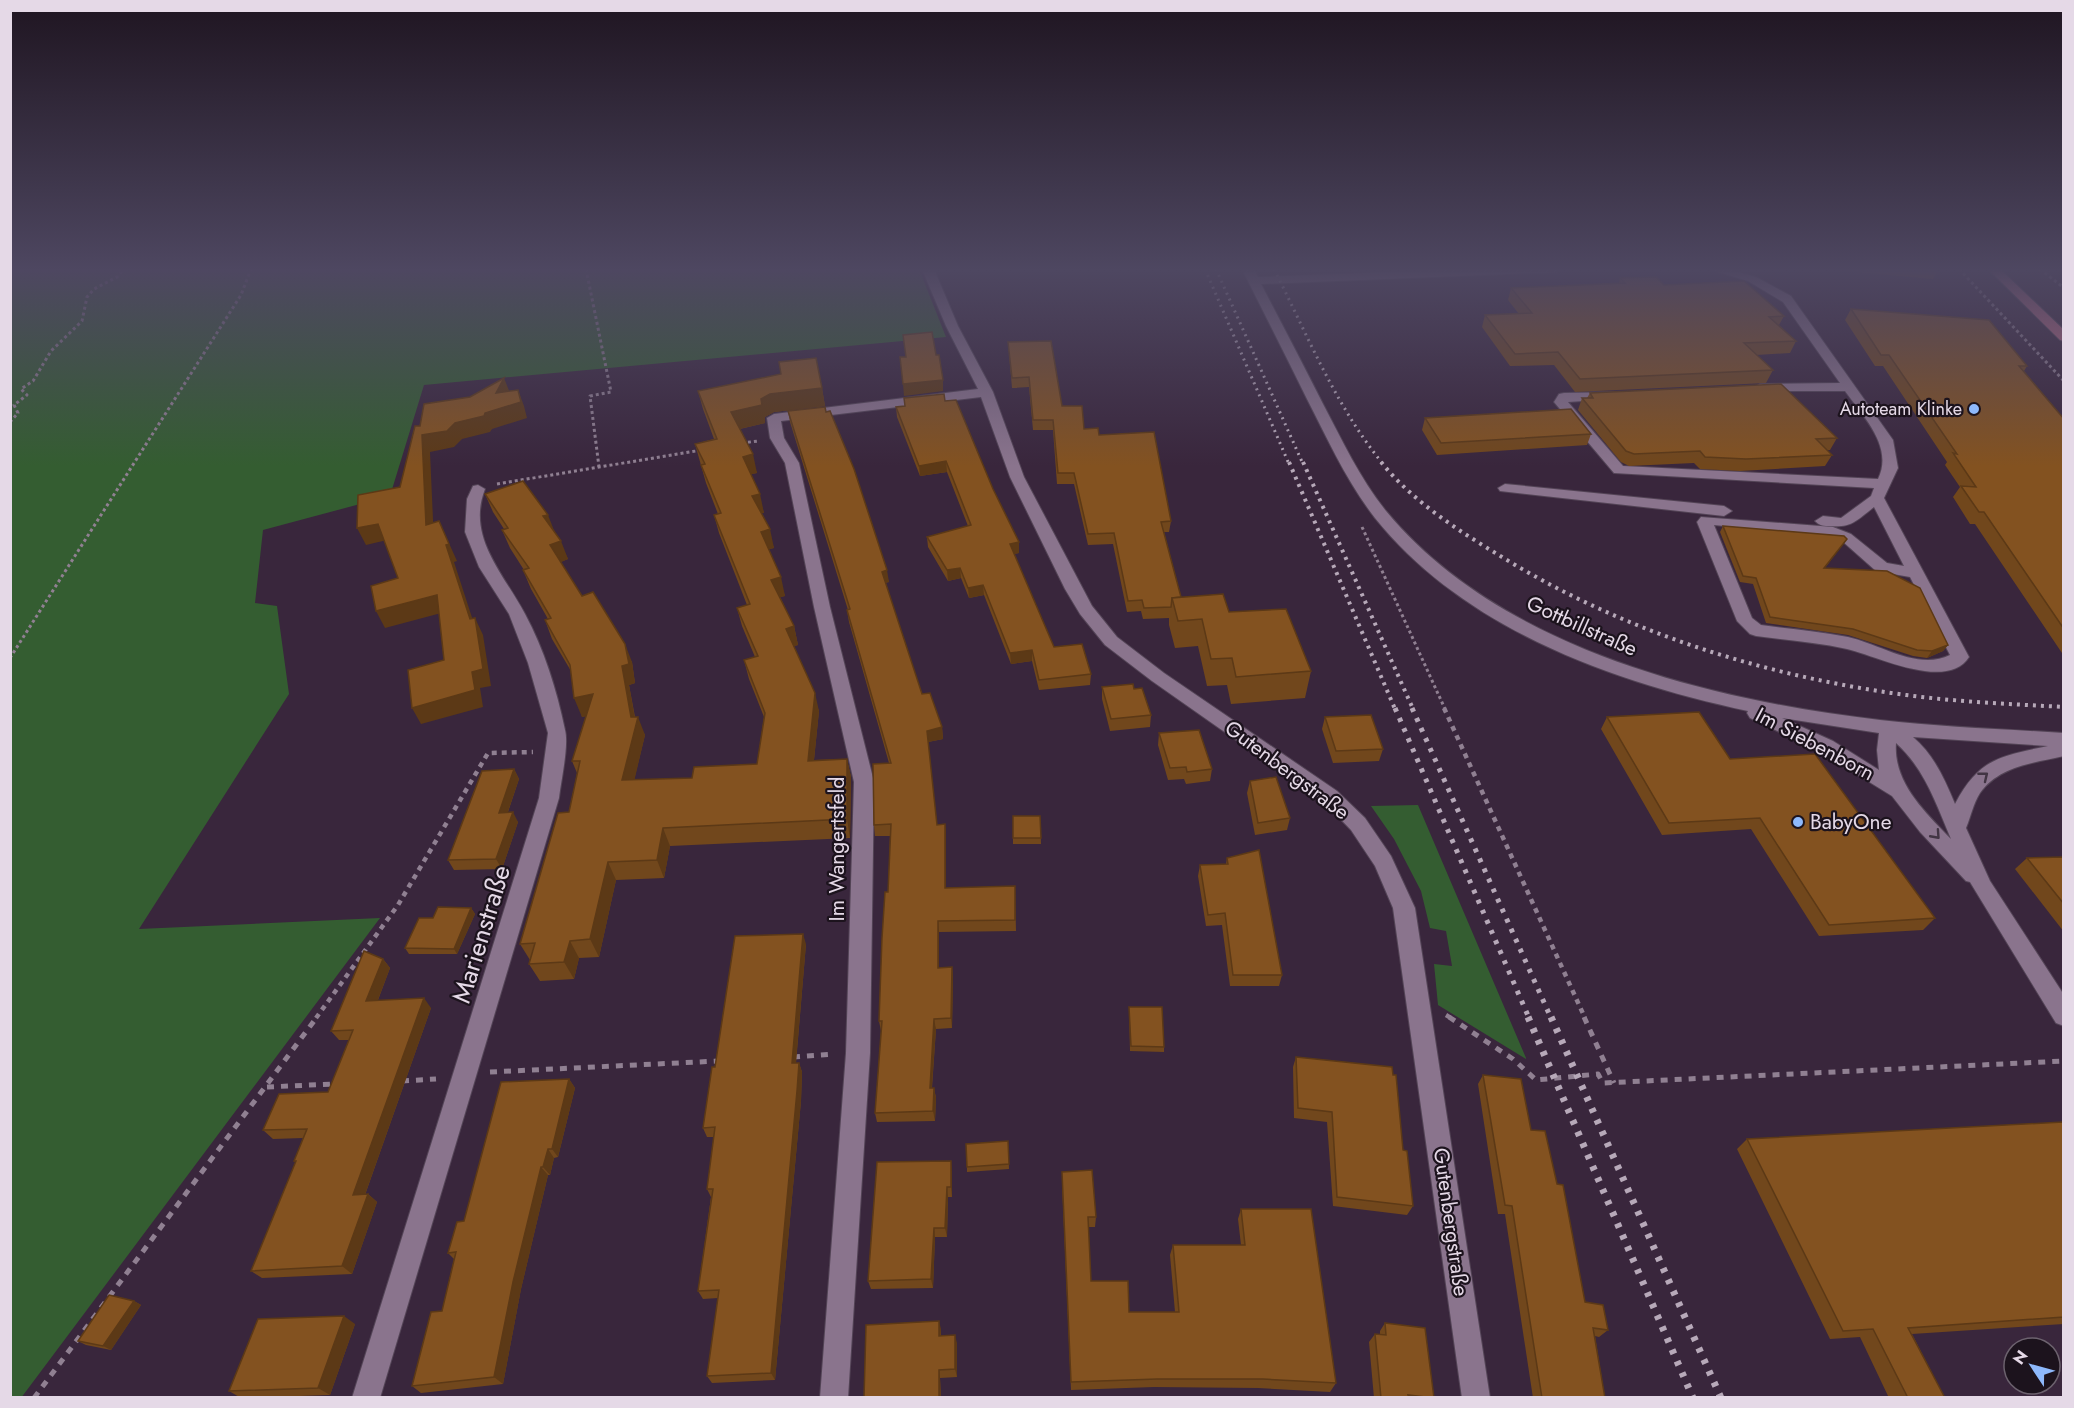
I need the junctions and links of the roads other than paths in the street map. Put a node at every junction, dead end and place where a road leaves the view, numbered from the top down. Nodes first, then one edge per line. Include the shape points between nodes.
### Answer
1 (956, 335) edge
2 (1281, 335) edge
3 (1812, 335) edge
4 (1849, 387) junction
5 (1742, 389) edge
6 (986, 392) junction
7 (1631, 394) edge
8 (1504, 488) dead end
9 (478, 489) road end
10 (1880, 491) junction
11 (1917, 573) junction
12 (1730, 700) junction
13 (1890, 727) junction
14 (2064, 740) edge
15 (2064, 749) edge
16 (1899, 791) junction
17 (1957, 826) junction
18 (1982, 886) junction
19 (2064, 1016) edge
20 (366, 1398) edge
21 (834, 1398) edge
22 (1476, 1398) edge

1 - 6 street, Gutenbergstraße
2 - 12 street, Gottbillstraße via 1353,475 1382,515 1418,554 1471,595 1527,628 1623,669
3 - 4 street
4 - 5 street
4 - 10 street via 1886,440 1891,468
6 - 21 street, Im Wangertsfeld via 774,418 777,438 792,463 864,782 858,1053
6 - 22 street, Gutenbergstraße via 1017,477 1073,589 1111,641 1330,796 1358,824 1384,862 1404,908
7 - 10 street via 1561,399 1619,470
8 - 10 street via 1844,523
9 - 20 street, Marienstraße via 473,532 487,567 517,614 537,663 557,733 555,752 549,798
10 - 11 street
11 - 11 street via 1959,654 1950,662 1922,665 1851,644 1756,630 1745,621 1705,522 1713,519 1833,532 1846,537 1882,567
12 - 13 street, Gottbillstraße
12 - 16 street, Im Siebenborn via 1826,746
13 - 14 street, Gottbillstraße
13 - 16 street, Im Siebenborn via 1886,755
13 - 17 street, Im Siebenborn via 1924,760
17 -> 15 street via 1970,791 1988,772
16 -> 18 street, Im Siebenborn
17 - 18 street, Im Siebenborn
18 - 19 street, Im Siebenborn

